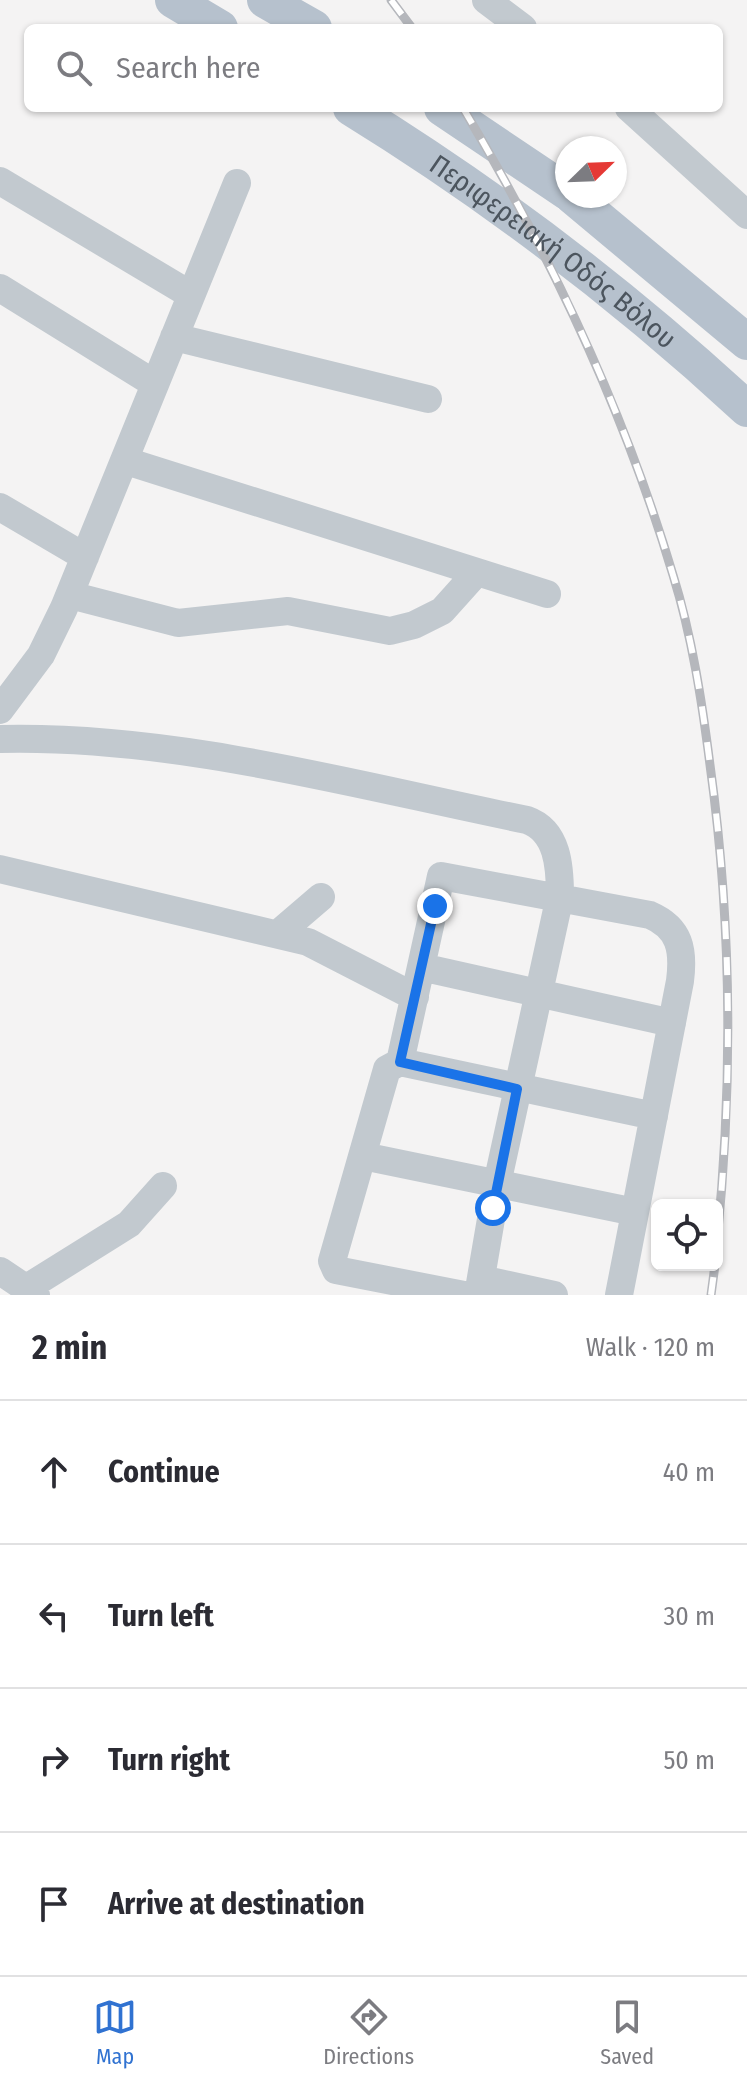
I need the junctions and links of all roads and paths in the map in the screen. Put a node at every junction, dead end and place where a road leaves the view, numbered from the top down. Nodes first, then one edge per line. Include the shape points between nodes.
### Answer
1 (173, 0) edge
2 (265, 0) edge
3 (486, 0) edge
4 (213, 24) edge
5 (307, 24) edge
6 (518, 24) edge
7 (357, 112) edge
8 (448, 112) edge
9 (633, 112) edge
10 (0, 181) edge
11 (237, 183) dead end
12 (555, 184) edge
13 (586, 208) edge
14 (747, 215) edge
15 (0, 288) edge
16 (191, 295) junction
17 (174, 337) junction
18 (747, 342) edge
19 (155, 384) junction
20 (428, 399) dead end
21 (747, 409) edge
22 (126, 461) junction
23 (0, 507) edge
24 (85, 557) junction
25 (477, 572) junction
26 (547, 594) dead end
27 (70, 595) junction
28 (0, 710) edge
29 (0, 739) edge
30 (0, 869) edge
31 (560, 896) junction
32 (321, 897) dead end
33 (279, 933) junction
34 (421, 967) junction
35 (539, 992) junction
36 (415, 997) junction
37 (672, 1023) junction
38 (400, 1062) junction
39 (517, 1089) junction
40 (654, 1116) junction
41 (363, 1156) junction
42 (497, 1184) junction
43 (163, 1186) dead end
44 (635, 1212) junction
45 (0, 1271) edge
46 (474, 1290) edge
47 (31, 1292) edge
48 (554, 1295) edge
49 (619, 1295) edge

1 - 4 main road
2 - 5 main road
3 - 6 street
7 - 21 main road, Περιφερειακή Οδός Βόλου via 601,283
8 - 12 main road, Περιφερειακή Οδός Βόλου
9 - 14 street
10 - 16 street
11 - 16 street
13 - 18 main road, Περιφερειακή Οδός Βόλου
15 - 19 street
16 - 17 street
17 - 19 street
17 - 20 street
19 - 22 street
22 - 24 street
22 - 25 street
23 - 24 street
24 - 27 street
25 - 26 street
25 - 27 street via 434,616 383,632 288,611 178,623
27 - 28 street via 41,655
29 - 31 street via 112,744 223,758 527,820 542,828 554,847
30 - 33 street
31 - 34 street via 441,876
31 - 35 street
31 - 37 street via 650,915 673,930 683,957
32 - 33 street
33 - 36 street via 347,960
34 - 35 street
34 - 36 street
35 - 37 street
35 - 39 street
36 - 38 street
37 - 40 street
38 - 39 street
38 - 41 street via 387,1069
39 - 40 street
39 - 42 street
40 - 44 street
41 - 42 street
41 - 46 street via 332,1261 336,1270
42 - 44 street
42 - 46 street
43 - 47 street via 129,1224
44 - 49 street
45 - 47 street
46 - 48 street

